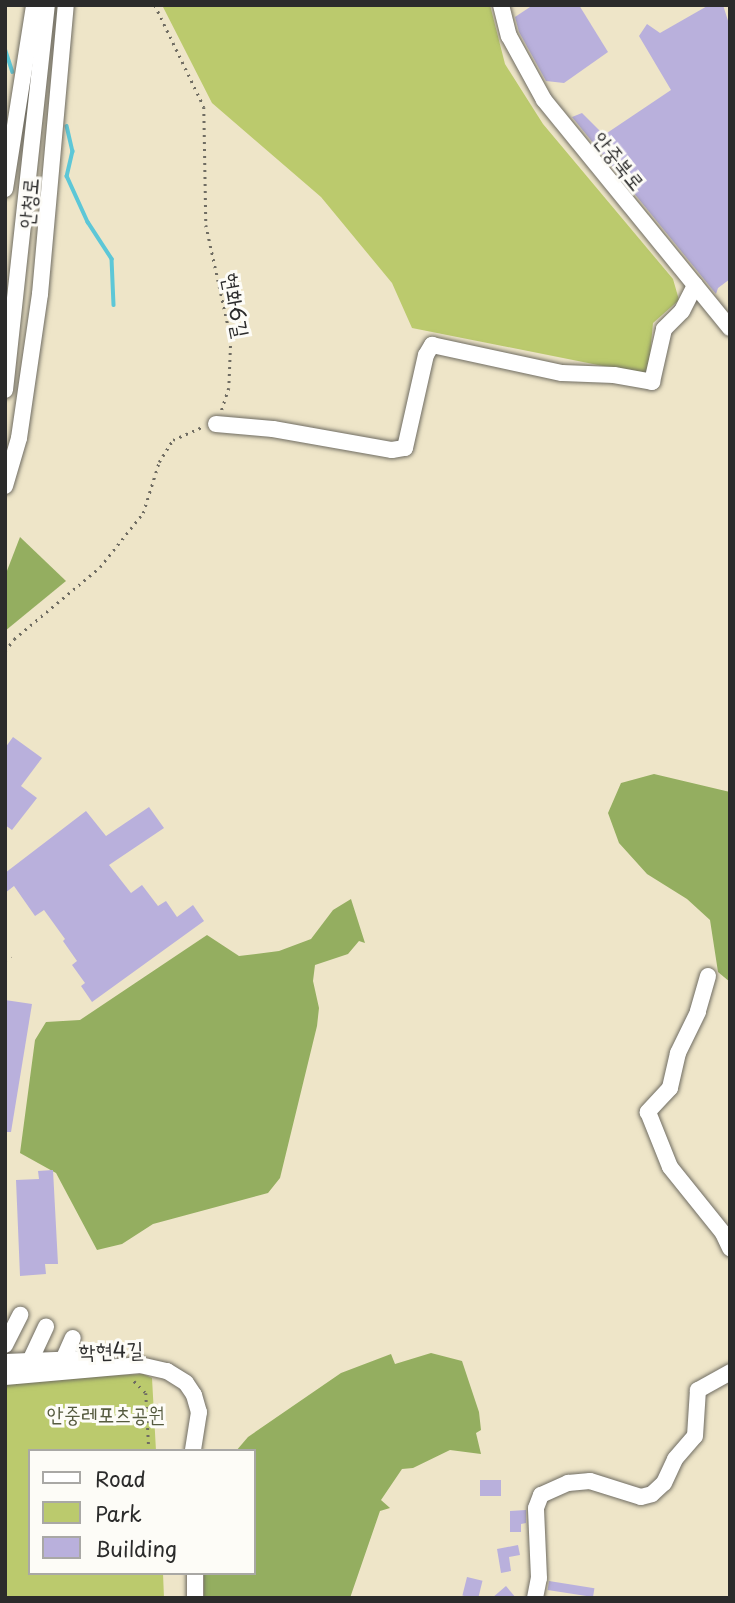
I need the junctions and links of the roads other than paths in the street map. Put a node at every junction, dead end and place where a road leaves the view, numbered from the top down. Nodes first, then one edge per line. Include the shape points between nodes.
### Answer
1 (34, 5) edge
2 (47, 5) edge
3 (66, 5) edge
4 (507, 8) edge
5 (5, 190) edge
6 (695, 285) junction
7 (730, 328) edge
8 (5, 390) edge
9 (216, 424) road end
10 (5, 486) edge
11 (708, 976) dead end
12 (730, 1248) edge
13 (20, 1315) dead end
14 (46, 1326) dead end
15 (73, 1338) dead end
16 (5, 1346) edge
17 (106, 1357) dead end
18 (63, 1360) junction
19 (30, 1361) junction
20 (5, 1362) edge
21 (730, 1372) edge
22 (5, 1377) edge
23 (193, 1449) edge
24 (195, 1575) edge
25 (195, 1598) edge
26 (535, 1598) edge

1 - 5 street
2 - 8 street, 안청로
3 - 10 street, 안청로 via 40,293 19,438
4 - 6 street, 안중북로 via 509,36 544,100
6 - 7 street, 안중북로
6 - 9 street via 682,311 664,329 652,382 614,374 562,373 432,345 405,448 392,450
11 - 12 street via 698,1012 678,1053 670,1088 648,1112 670,1167
13 - 16 street
14 - 19 street
15 - 18 street
17 - 18 street
18 - 19 street
19 - 20 street
21 - 26 street via 698,1390 695,1436 652,1494 641,1497 590,1481 568,1483 541,1495
22 - 23 street, 학현4길 via 140,1365 167,1371 186,1383 194,1395 199,1412
24 - 25 street

